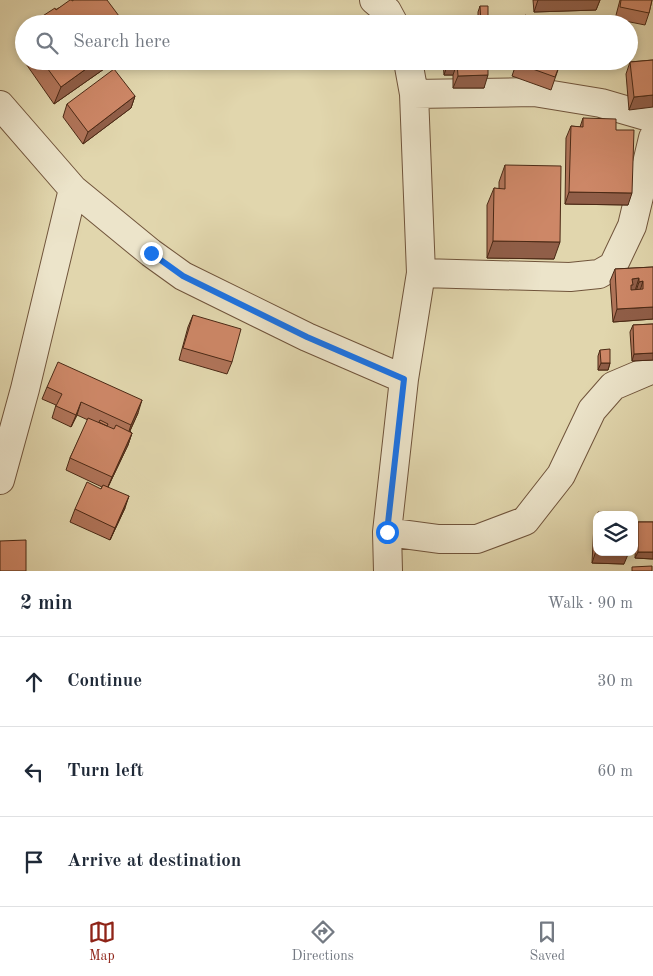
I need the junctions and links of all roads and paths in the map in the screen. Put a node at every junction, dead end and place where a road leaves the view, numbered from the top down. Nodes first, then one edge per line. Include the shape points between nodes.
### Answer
1 (374, 0) edge
2 (389, 15) edge
3 (410, 70) edge
4 (414, 94) junction
5 (0, 105) edge
6 (653, 118) edge
7 (653, 138) edge
8 (73, 189) junction
9 (421, 273) junction
10 (653, 369) edge
11 (404, 379) junction
12 (0, 480) edge
13 (387, 532) junction
14 (388, 571) edge

1 - 2 street
3 - 4 street
4 - 6 street via 534,92 601,103
4 - 9 street
5 - 8 street
7 - 9 street via 632,226 613,266 599,274 570,278
8 - 11 street via 183,276 307,337
8 - 12 street
9 - 11 street
10 - 13 street via 613,386 592,410 561,475 524,521 477,539 439,539
11 - 13 street
13 - 14 street

